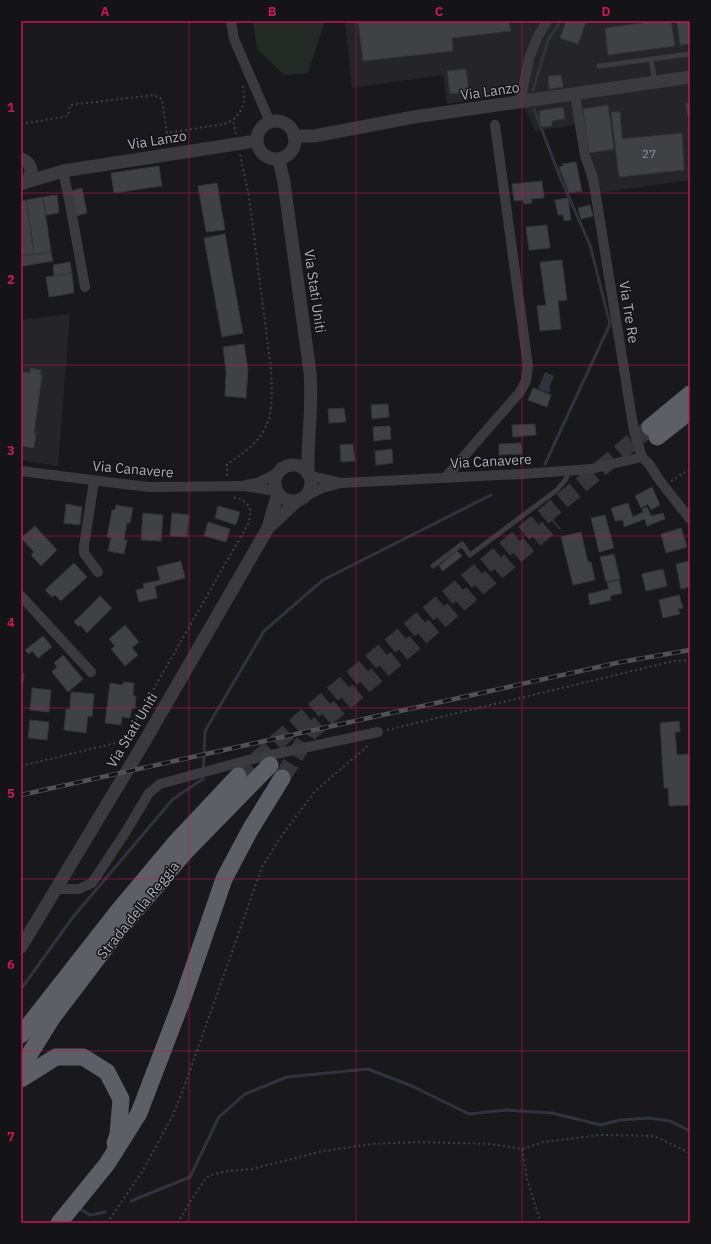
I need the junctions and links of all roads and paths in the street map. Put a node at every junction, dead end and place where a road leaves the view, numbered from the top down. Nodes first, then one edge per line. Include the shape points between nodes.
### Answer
1 (231, 21) edge
2 (547, 21) edge
3 (690, 54) edge
4 (651, 59) junction
5 (599, 66) dead end
6 (690, 77) edge
7 (655, 82) junction
8 (575, 94) junction
9 (520, 103) junction
10 (233, 120) dead end
11 (270, 122) junction
12 (21, 124) edge
13 (495, 125) dead end
14 (294, 136) junction
15 (256, 141) junction
16 (238, 143) junction
17 (23, 159) edge
18 (279, 159) junction
19 (62, 170) junction
20 (22, 183) edge
21 (85, 287) dead end
22 (690, 394) edge
23 (690, 411) edge
24 (310, 427) junction
25 (642, 457) junction
26 (690, 469) edge
27 (281, 470) junction
28 (569, 470) junction
29 (21, 471) edge
30 (309, 475) junction
31 (444, 478) junction
32 (94, 480) junction
33 (341, 483) junction
34 (227, 486) junction
35 (244, 486) junction
36 (664, 486) junction
37 (277, 492) junction
38 (229, 496) dead end
39 (302, 498) junction
40 (690, 519) edge
41 (268, 528) junction
42 (433, 566) dead end
43 (98, 572) dead end
44 (21, 596) edge
45 (690, 660) edge
46 (91, 672) dead end
47 (378, 732) junction
48 (270, 765) tunnel mouth
49 (21, 766) edge
50 (238, 776) tunnel mouth
51 (282, 778) tunnel mouth
52 (56, 889) junction
53 (21, 947) edge
54 (70, 972) junction
55 (21, 1035) edge
56 (21, 1052) edge
57 (21, 1068) edge
58 (21, 1078) edge
59 (522, 1150) junction
60 (690, 1153) edge
61 (107, 1164) junction
62 (59, 1223) edge
63 (107, 1223) edge
64 (177, 1223) edge
65 (541, 1223) edge

1 - 11 street via 234,39
2 - 9 street via 529,59
3 - 4 lane
4 - 5 lane
4 - 7 lane
6 - 7 street, Via Lanzo
7 - 8 street, Via Lanzo
8 - 9 street, Via Lanzo
8 - 25 street, Via Tre Re via 585,156 593,178 634,431
9 - 14 street, Via Lanzo via 414,117 314,136
10 - 12 path via 224,124 167,133 162,99 154,95 70,105 68,116
11 - 14 street via 278,121 285,124
11 - 15 street via 262,127
13 - 31 street via 528,366 526,381 520,392
14 - 18 street via 292,151
15 - 16 street, Via Lanzo
15 - 18 street via 258,149 264,155 271,159
16 - 19 street, Via Lanzo
16 - 34 path via 249,197 273,396 264,432 255,444 227,464
17 - 19 street, Via Lanzo
17 - 20 street via 31,167 31,175
18 - 24 street, Via Stati Uniti via 310,372
19 - 20 street, Via Lanzo
19 - 21 street
22 - 23 highway via 653,432
24 - 27 street, Via Stati Uniti via 294,460
24 - 30 street, Via Stati Uniti
25 - 28 street, Via Canavere via 591,469
25 - 36 street, Via Tre Re
26 - 36 path
27 - 30 street via 291,465 301,466
27 - 35 street, Via Canavere
27 - 37 street via 274,484
28 - 31 street, Via Canavere
28 - 42 lane via 566,479 557,490 470,555 462,544
29 - 32 street, Via Canavere
30 - 33 street, Via Canavere
30 - 39 street via 311,485
31 - 33 street, Via Canavere
32 - 34 street, Via Canavere via 150,487
32 - 43 street via 84,553
33 - 39 street, Via Canavere via 322,488
34 - 35 street, Via Canavere
35 - 37 street, Via Canavere
36 - 40 street, Via Tre Re
37 - 39 street via 287,500
37 - 41 street, Via Stati Uniti
38 - 49 path via 240,498 247,503 251,517 124,741
39 - 41 street, Via Stati Uniti
41 - 52 street, Via Stati Uniti
44 - 46 street
45 - 47 path via 674,661
47 - 52 street via 252,759 160,784 149,793 92,883 79,889
47 - 63 path via 362,751 314,791 262,867 173,1115 142,1172
48 - 57 highway, Strada della Reggia via 185,852 118,931 52,1018
50 - 54 highway via 176,842
51 - 61 highway via 224,879 183,998 139,1113
52 - 53 street, Via Stati Uniti
54 - 55 highway
54 - 56 highway
58 - 61 highway via 56,1057 83,1057 107,1072 121,1099 118,1135
59 - 60 path via 544,1142 600,1135 654,1136
59 - 64 path via 491,1144 372,1144 324,1151 252,1169 228,1171 210,1175 205,1179
59 - 65 path via 527,1179
61 - 62 highway

